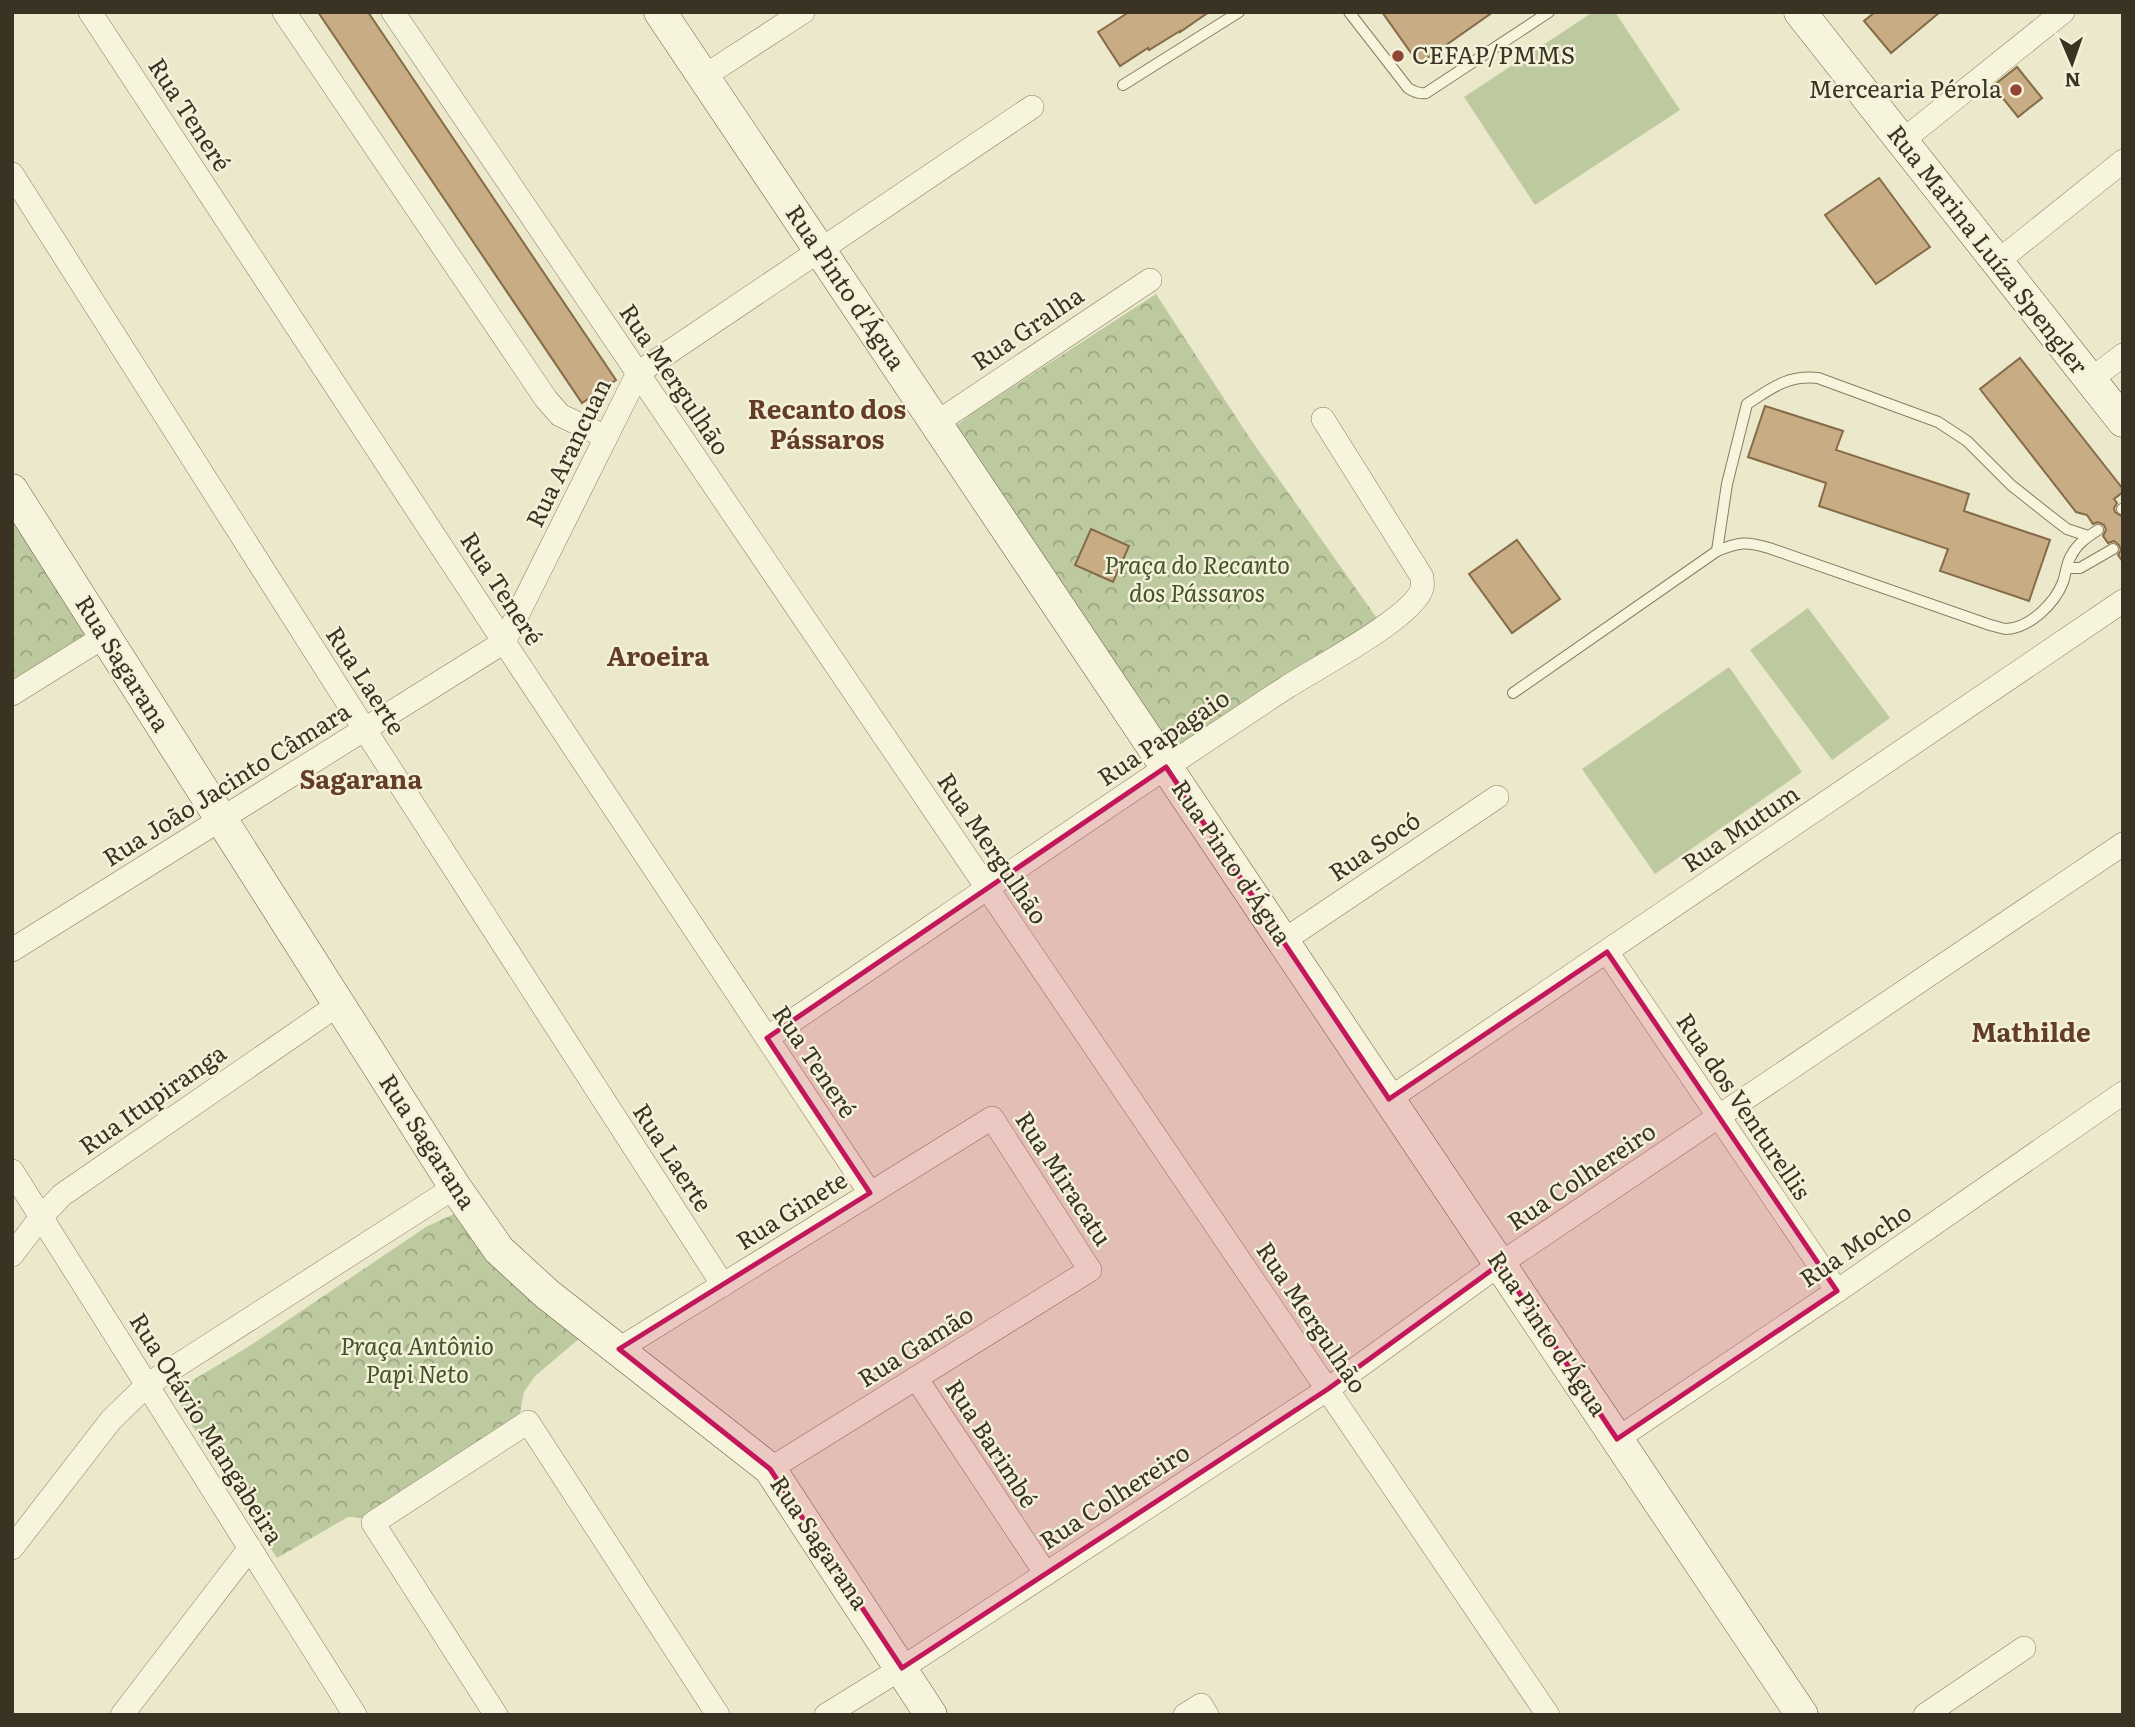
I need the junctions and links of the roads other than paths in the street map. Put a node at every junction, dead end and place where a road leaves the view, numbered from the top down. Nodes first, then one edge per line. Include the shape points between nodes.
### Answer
1 (90, 12) edge
2 (284, 12) edge
3 (393, 12) edge
4 (660, 12) edge
5 (803, 12) edge
6 (1239, 12) edge
7 (1349, 12) edge
8 (1549, 12) edge
9 (2063, 12) edge
10 (1809, 16) edge
11 (704, 76) junction
12 (1123, 85) dead end
13 (1032, 107) dead end
14 (1902, 141) junction
15 (2123, 161) edge
16 (12, 174) edge
17 (820, 251) junction
18 (1997, 262) junction
19 (1150, 280) dead end
20 (2123, 355) edge
21 (638, 373) junction
22 (2091, 380) junction
23 (1323, 419) dead end
24 (2123, 421) edge
25 (936, 423) junction
26 (606, 437) junction
27 (12, 490) edge
28 (2113, 550) dead end
29 (1717, 551) junction
30 (2067, 568) junction
31 (2123, 601) edge
32 (105, 636) junction
33 (504, 642) junction
34 (1513, 692) dead end
35 (12, 694) edge
36 (365, 730) junction
37 (1167, 767) junction
38 (1497, 797) dead end
39 (221, 820) junction
40 (2123, 844) edge
41 (988, 889) junction
42 (1283, 941) junction
43 (12, 950) edge
44 (1607, 952) junction
45 (339, 1004) junction
46 (767, 1038) junction
47 (2123, 1093) edge
48 (1389, 1099) junction
49 (1718, 1117) junction
50 (992, 1118) joint
51 (12, 1171) edge
52 (455, 1187) junction
53 (870, 1193) junction
54 (41, 1217) junction
55 (12, 1255) edge
56 (1500, 1264) junction
57 (1090, 1269) joint
58 (723, 1285) junction
59 (1837, 1291) junction
60 (619, 1349) junction
61 (916, 1378) junction
62 (147, 1385) junction
63 (1328, 1390) junction
64 (1617, 1439) junction
65 (770, 1469) junction
66 (12, 1548) edge
67 (250, 1548) junction
68 (1046, 1574) junction
69 (2024, 1648) dead end
70 (902, 1668) junction
71 (351, 1713) edge
72 (122, 1715) edge
73 (495, 1715) edge
74 (718, 1715) edge
75 (826, 1715) edge
76 (931, 1715) edge
77 (1548, 1715) edge
78 (1802, 1715) edge
79 (1925, 1715) edge

1 - 33 street, Rua Teneré
2 - 26 street via 546,399 560,415
3 - 21 street, Rua Mergulhão
4 - 11 street, Rua Pinto d'Água
5 - 11 street
6 - 12 lane
7 - 8 lane via 1415,93 1426,93
9 - 14 street
10 - 14 street, Rua Marina Luíza Spengler
11 - 17 street, Rua Pinto d'Água
13 - 17 street, Rua Arancuan
14 - 18 street, Rua Marina Luíza Spengler
15 - 18 street
16 - 36 street, Rua Laerte
17 - 21 street, Rua Arancuan
17 - 25 street, Rua Pinto d'Água
18 - 22 street, Rua Marina Luíza Spengler
19 - 25 street, Rua Gralha
20 - 22 street
21 - 26 street, Rua Arancuan
21 - 41 street, Rua Mergulhão
22 - 24 street, Rua Marina Luíza Spengler
23 - 37 street, Rua Papagaio via 1422,577 1422,589 1387,625
25 - 37 street, Rua Pinto d'Água
26 - 33 street, Rua Arancuan
27 - 32 street, Rua Sagarana
28 - 30 lane via 2080,568
29 - 30 lane via 1738,542 1752,543 2006,629 2046,609
29 - 30 lane via 1727,484 1747,404 1801,377 1818,378 1938,422 1967,441 2011,485 2067,529 2093,533 2078,545
29 - 34 lane
31 - 44 street, Rua Mutum
32 - 35 street
32 - 39 street, Rua Sagarana
33 - 36 street, Rua João Jacinto Câmara
33 - 46 street, Rua Teneré
36 - 39 street, Rua João Jacinto Câmara
36 - 58 street, Rua Laerte
37 - 41 street, Rua Papagaio
37 - 42 street, Rua Pinto d'Água
38 - 42 street, Rua Socó
39 - 43 street, Rua João Jacinto Câmara
39 - 45 street, Rua Sagarana
40 - 49 street, Rua Colhereiro
41 - 46 street, Rua Papagaio
41 - 63 street, Rua Mergulhão
42 - 48 street, Rua Pinto d'Água
44 - 48 street, Rua Mutum
44 - 49 street, Rua dos Venturellis
45 - 52 street, Rua Sagarana
45 - 54 street, Rua Itupiranga via 62,1195
46 - 53 street, Rua Teneré
47 - 59 street, Rua Mocho
48 - 56 street, Rua Pinto d'Água
49 - 56 street, Rua Colhereiro
49 - 59 street, Rua dos Venturellis
50 - 53 street, Rua Ginete
50 - 57 street, Rua Miracatu
51 - 54 street, Rua Otávio Mangabeira
52 - 60 street, Rua Sagarana via 499,1250
52 - 62 street
53 - 58 street, Rua Ginete
54 - 55 street, Rua Itupiranga
54 - 62 street, Rua Otávio Mangabeira
56 - 63 street, Rua Colhereiro
56 - 64 street, Rua Pinto d'Água
57 - 61 street, Rua Gamão
58 - 60 street, Rua Ginete
59 - 64 street, Rua Mocho
60 - 65 street, Rua Sagarana
61 - 65 street, Rua Gamão
61 - 68 street, Rua Barimbé
62 - 66 street via 111,1420
62 - 67 street, Rua Otávio Mangabeira
63 - 68 street, Rua Colhereiro
63 - 77 street, Rua Mergulhão
64 - 78 street, Rua Pinto d'Água
65 - 70 street, Rua Sagarana
67 - 71 street, Rua Otávio Mangabeira
67 - 72 street
68 - 70 street, Rua Colhereiro
69 - 79 street
70 - 75 street, Rua Colhereiro
70 - 76 street, Rua Sagarana
73 - 74 street via 373,1522 528,1422

